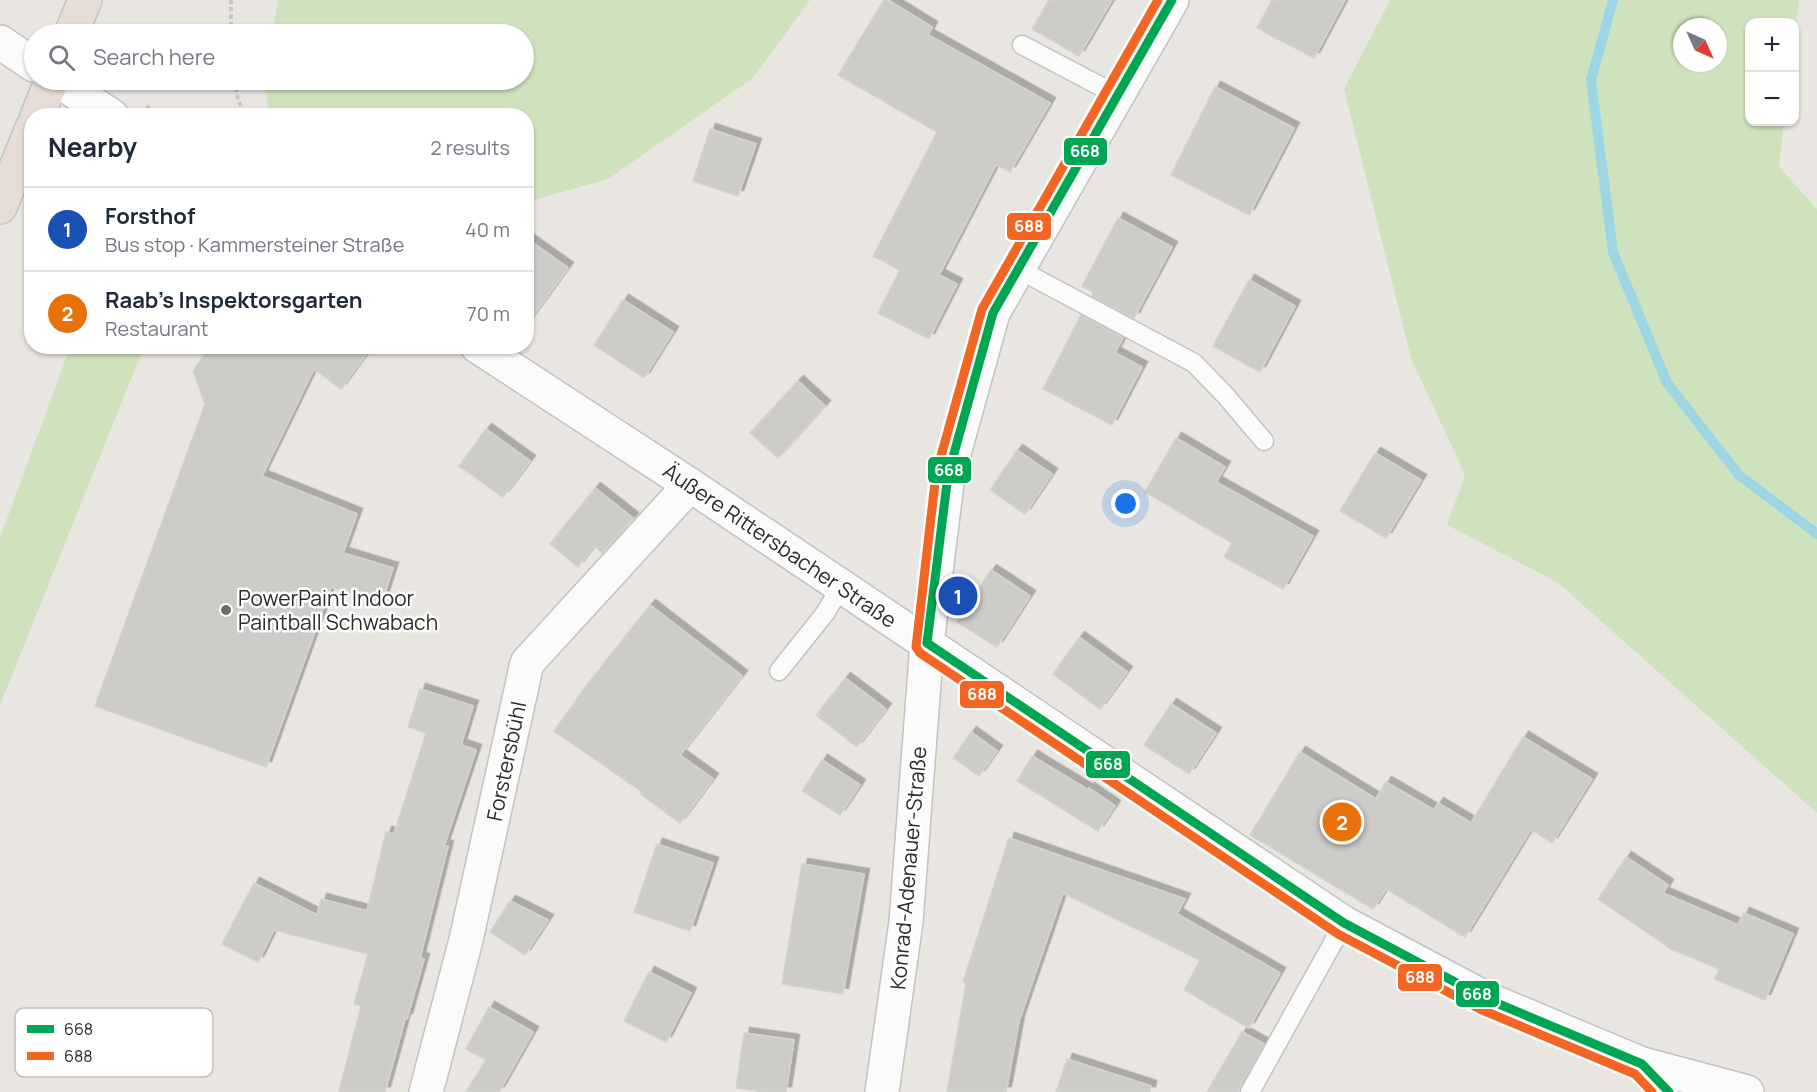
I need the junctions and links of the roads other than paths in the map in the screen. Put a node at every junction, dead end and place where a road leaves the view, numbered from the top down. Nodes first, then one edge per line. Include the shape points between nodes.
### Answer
1 (85, 0) edge
2 (1172, 0) edge
3 (75, 24) edge
4 (0, 42) edge
5 (1022, 45) dead end
6 (24, 58) edge
7 (48, 90) edge
8 (72, 90) edge
9 (1117, 95) junction
10 (40, 108) edge
11 (100, 108) edge
12 (24, 148) edge
13 (0, 207) edge
14 (1018, 269) junction
15 (489, 354) edge
16 (1263, 441) dead end
17 (690, 485) junction
18 (841, 586) junction
19 (927, 643) junction
20 (779, 671) dead end
21 (1344, 923) junction
22 (1642, 1064) junction
23 (426, 1092) edge
24 (882, 1092) edge
25 (1250, 1092) edge
26 (1669, 1092) edge
27 (1747, 1092) edge

1 - 3 highway
2 - 9 street, Konrad-Adenauer-Straße
4 - 6 street
5 - 9 lane
7 - 10 highway
8 - 11 street
9 - 14 street, Konrad-Adenauer-Straße
12 - 13 highway
14 - 16 lane via 1194,363
14 - 19 street, Konrad-Adenauer-Straße via 993,313 948,475
15 - 17 street, Äußere Rittersbacher Straße
17 - 18 street, Äußere Rittersbacher Straße
17 - 23 street, Forstersbühl via 527,663 466,940
18 - 19 street, Äußere Rittersbacher Straße
18 - 20 lane via 826,612
19 - 21 street, Äußere Rittersbacher Straße
19 - 24 street, Konrad-Adenauer-Straße via 906,922
21 - 22 street, Äußere Rittersbacher Straße via 1487,999
21 - 25 lane
22 - 26 lane
22 - 27 street, Äußere Rittersbacher Straße

